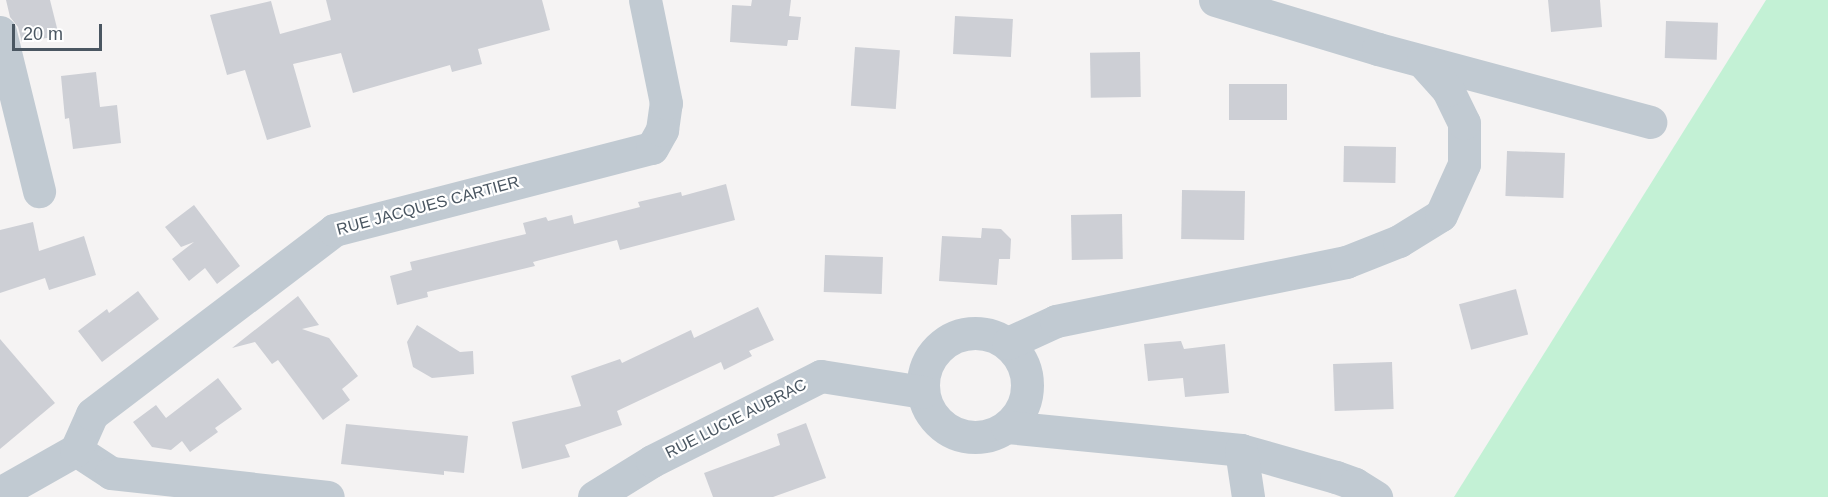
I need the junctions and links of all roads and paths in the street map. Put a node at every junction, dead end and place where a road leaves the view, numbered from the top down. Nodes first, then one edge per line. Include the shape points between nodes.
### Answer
1 (645, 0) edge
2 (1215, 0) edge
3 (0, 32) edge
4 (1423, 62) junction
5 (1650, 122) dead end
6 (39, 191) dead end
7 (1008, 343) junction
8 (923, 392) junction
9 (1006, 427) junction
10 (76, 450) junction
11 (1241, 450) junction
12 (0, 493) edge
13 (328, 497) edge
14 (594, 497) edge
15 (1248, 497) edge
16 (1376, 497) edge

1 - 10 street, RUE JACQUES CARTIER via 666,103 662,130 652,148 334,230 92,414
2 - 4 street
3 - 6 street
4 - 5 street
4 - 7 street via 1449,90 1464,123 1464,164 1441,215 1399,240 1346,261 1056,321
7 - 8 street via 984,333 955,336 939,346 927,364
7 - 9 street via 1022,361 1028,380 1026,399
8 - 9 street via 933,415 950,430 976,437
8 - 14 street, RUE LUCIE AUBRAC via 821,376 652,461
9 - 11 street
10 - 12 street
10 - 13 street via 111,473
11 - 15 street
11 - 16 street via 1336,477

